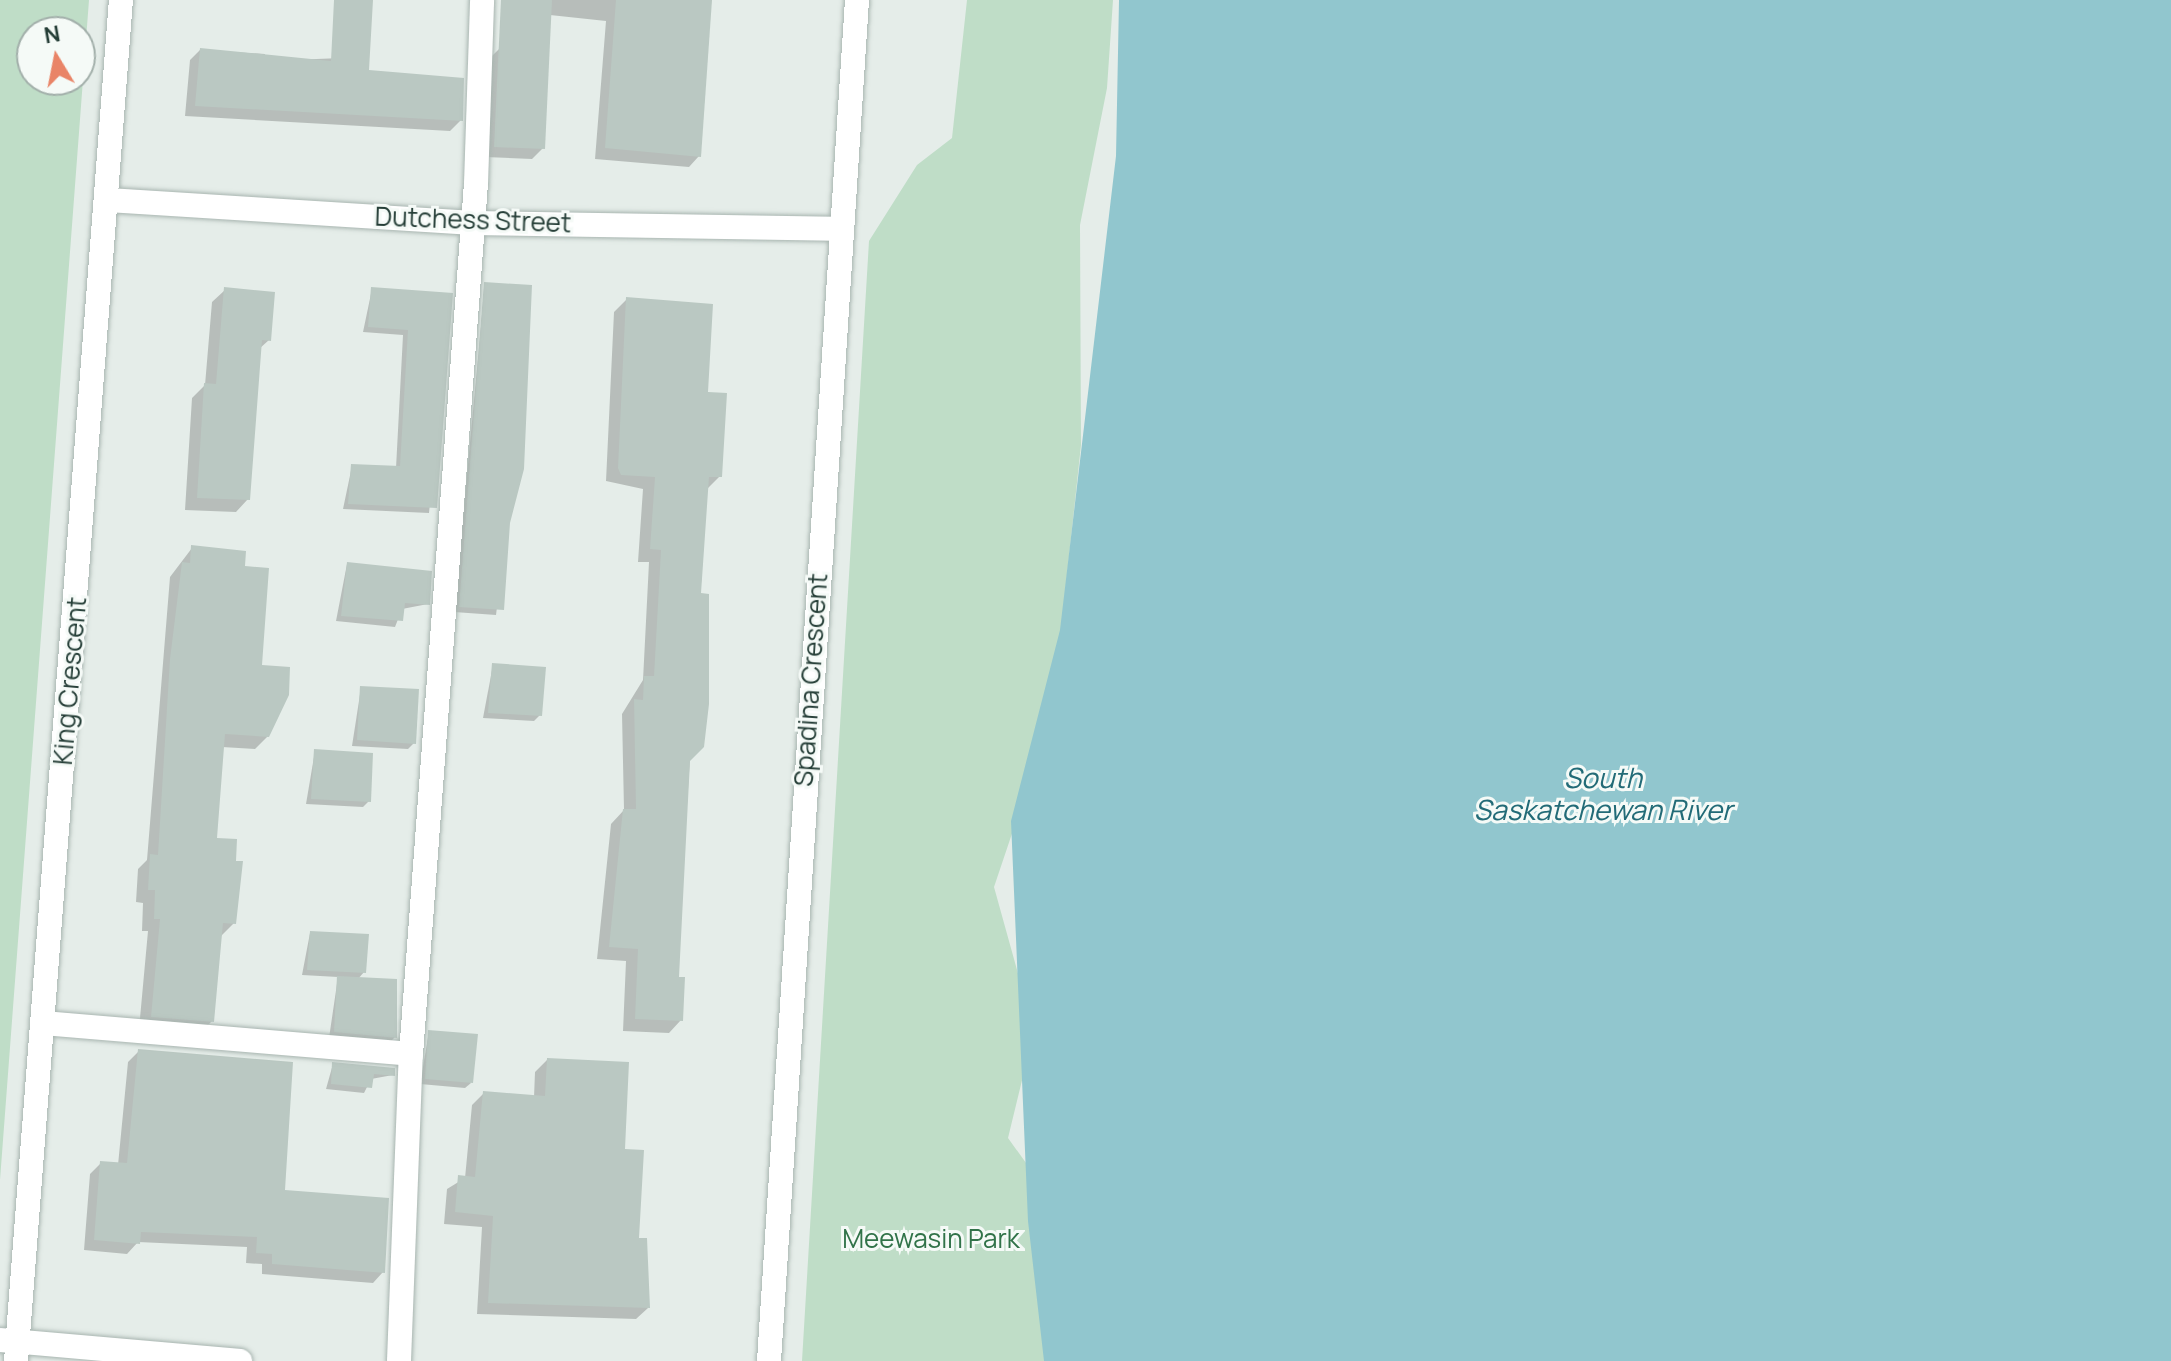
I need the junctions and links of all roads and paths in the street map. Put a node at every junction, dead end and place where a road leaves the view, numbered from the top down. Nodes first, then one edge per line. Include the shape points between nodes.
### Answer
1 (121, 0) edge
2 (482, 0) edge
3 (857, 0) edge
4 (108, 200) junction
5 (469, 223) junction
6 (838, 229) junction
7 (43, 1023) junction
8 (411, 1054) junction
9 (11, 1349) edge
10 (240, 1361) edge
11 (399, 1361) edge
12 (769, 1361) edge

1 - 4 street, King Crescent
2 - 5 street
3 - 6 street, Spadina Crescent
4 - 5 street, Dutchess Street
4 - 7 street, King Crescent
5 - 6 street, Dutchess Street
5 - 8 street
6 - 12 street, Spadina Crescent
7 - 8 street
7 - 9 street, King Crescent
8 - 11 street
9 - 10 street

